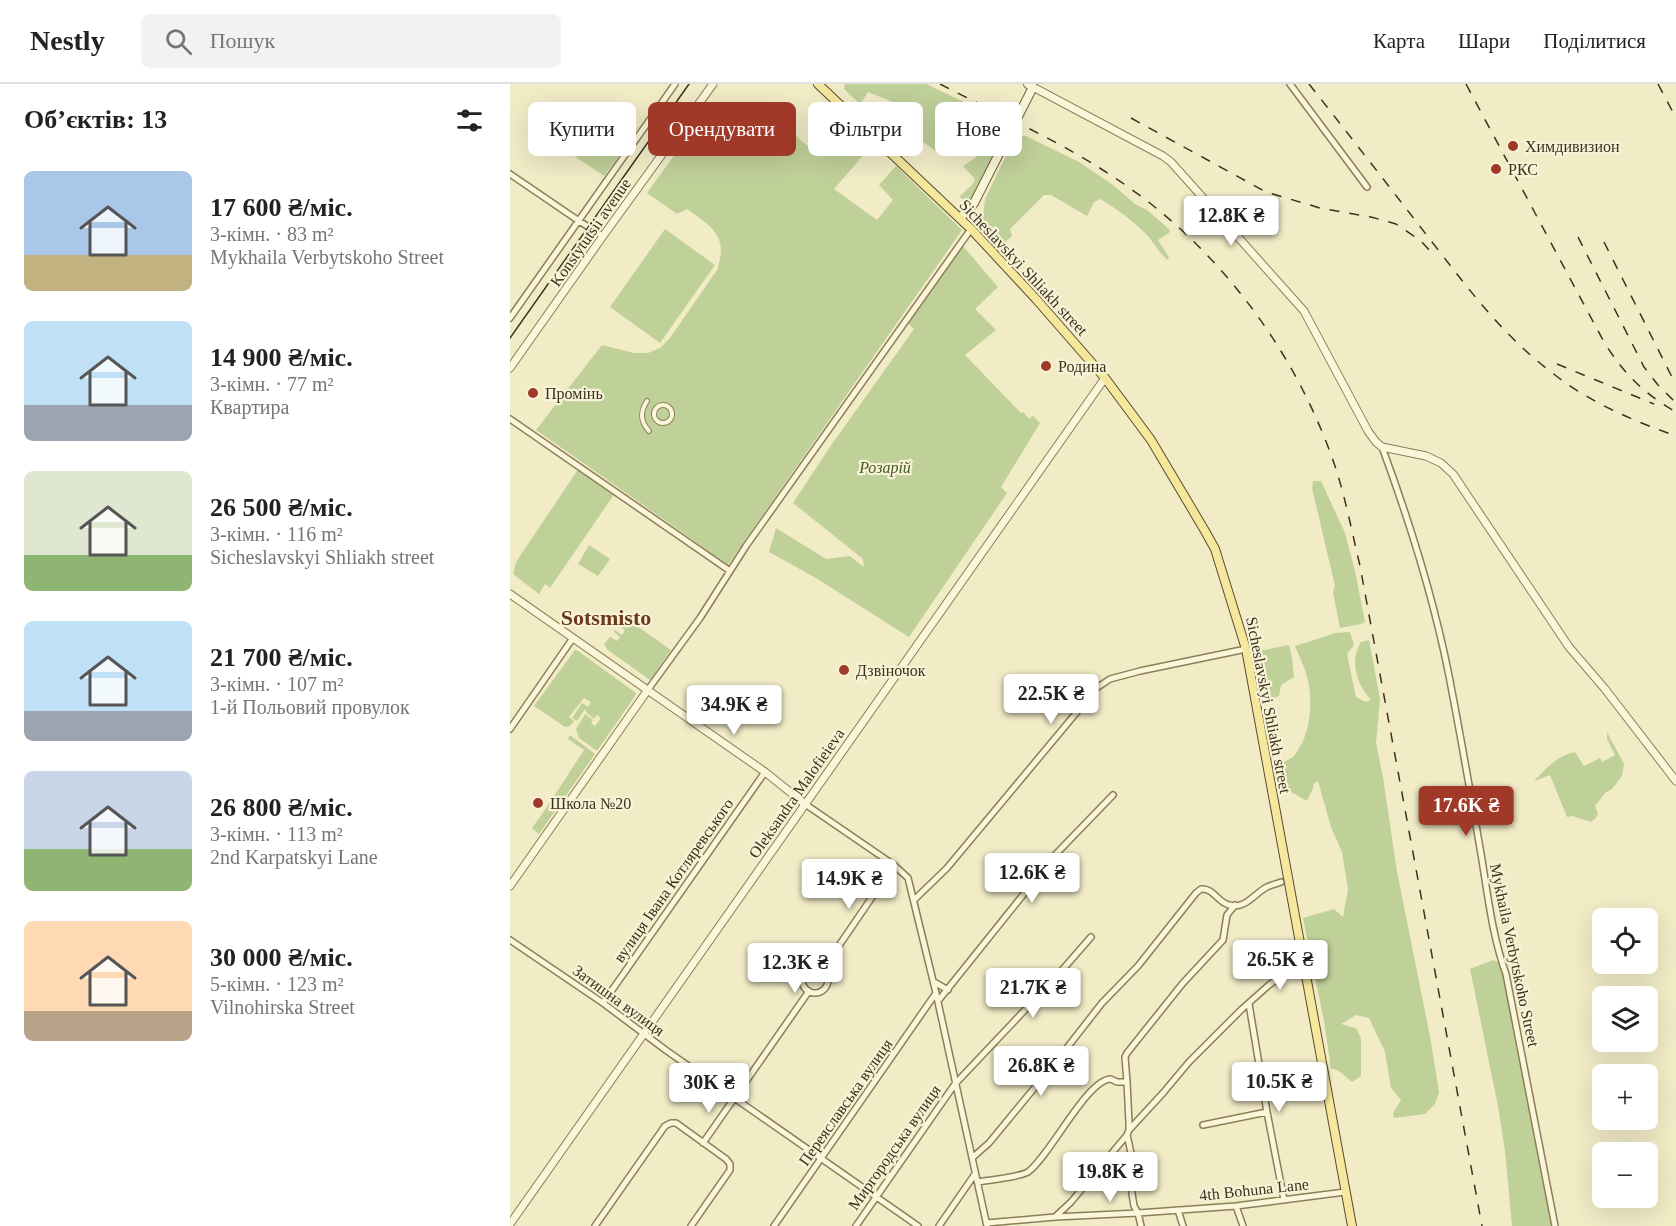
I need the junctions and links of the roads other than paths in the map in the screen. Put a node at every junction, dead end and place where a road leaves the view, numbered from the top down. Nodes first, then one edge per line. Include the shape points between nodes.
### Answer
1 (675, 84) edge
2 (712, 84) edge
3 (818, 84) edge
4 (1290, 84) edge
5 (1033, 85) edge
6 (510, 174) edge
7 (1367, 187) dead end
8 (960, 219) junction
9 (579, 221) junction
10 (971, 229) junction
11 (603, 236) junction
12 (510, 318) edge
13 (510, 368) edge
14 (1105, 378) junction
15 (647, 401) dead end
16 (510, 419) edge
17 (655, 419) joint
18 (649, 430) dead end
19 (1382, 447) junction
20 (730, 571) junction
21 (510, 594) edge
22 (573, 638) junction
23 (1246, 650) junction
24 (647, 691) junction
25 (510, 729) edge
26 (765, 772) junction
27 (1676, 781) edge
28 (1113, 795) dead end
29 (805, 804) junction
30 (894, 865) junction
31 (1281, 882) dead end
32 (510, 886) edge
33 (914, 900) junction
34 (1235, 905) junction
35 (1091, 937) dead end
36 (510, 940) edge
37 (1304, 966) junction
38 (823, 969) junction
39 (934, 982) junction
40 (948, 990) junction
41 (809, 991) junction
42 (936, 993) junction
43 (938, 1001) junction
44 (603, 1003) junction
45 (1249, 1004) junction
46 (645, 1033) junction
47 (1127, 1083) junction
48 (956, 1084) junction
49 (734, 1097) junction
50 (1267, 1112) junction
51 (1203, 1125) dead end
52 (1128, 1132) junction
53 (702, 1143) junction
54 (972, 1158) junction
55 (822, 1160) junction
56 (975, 1174) junction
57 (978, 1182) junction
58 (1344, 1192) junction
59 (876, 1197) junction
60 (1284, 1200) junction
61 (1236, 1206) junction
62 (1178, 1210) junction
63 (1138, 1213) junction
64 (1052, 1217) junction
65 (510, 1224) edge
66 (986, 1225) edge
67 (595, 1226) edge
68 (691, 1226) edge
69 (774, 1226) edge
70 (855, 1226) edge
71 (918, 1226) edge
72 (939, 1226) edge
73 (1051, 1226) edge
74 (1141, 1226) edge
75 (1183, 1226) edge
76 (1244, 1226) edge
77 (1352, 1226) edge
78 (1555, 1226) edge

1 - 9 street
2 - 11 street, Konstytutsii avenue
3 - 8 main road, Sicheslavskyi Shliakh street
4 - 7 street
5 - 8 main road via 974,203
5 - 19 street via 1171,162 1304,311 1368,431
6 - 9 street
8 - 10 main road, Sicheslavskyi Shliakh street
9 - 11 street
9 - 12 street
10 - 14 main road, Sicheslavskyi Shliakh street
10 - 20 street
11 - 13 street, Konstytutsii avenue
14 - 23 main road, Sicheslavskyi Shliakh street via 1151,440 1206,531
14 - 29 street, Oleksandra Malofieieva
15 - 18 street via 642,415
16 - 20 street
17 - 17 street via 660,423 669,421 669,408 657,407
19 - 27 street via 1426,456 1453,474 1569,647
19 - 78 street, Mykhaila Verbytskoho Street via 1442,639 1492,924 1506,974
20 - 24 street
21 - 22 street
22 - 24 street
22 - 25 street
23 - 33 street via 1140,671 1110,679 1092,690 947,868
23 - 37 main road, Sicheslavskyi Shliakh street
24 - 26 street
24 - 32 street
26 - 29 street
26 - 44 street, вулиця Івана Котляревського
28 - 40 street via 1055,855
29 - 30 street
29 - 46 street, Oleksandra Malofieieva
30 - 33 street via 908,878
30 - 38 street
31 - 34 street
33 - 39 street
34 - 47 street via 1227,915 1225,936 1127,1053
34 - 54 street via 1206,889 1196,893
35 - 48 street, Миргородська вулиця
36 - 44 street, Затишна вулиця
37 - 45 street via 1282,975
37 - 58 main road, Sicheslavskyi Shliakh street
38 - 41 street via 828,976 825,989
38 - 41 street via 811,967 804,972 803,985
39 - 40 street
39 - 42 street
40 - 43 street
41 - 49 street
42 - 43 street
42 - 55 street, Переяславська вулиця
43 - 48 street
44 - 46 street, Затишна вулиця
45 - 50 street
45 - 52 street via 1189,1062
46 - 49 street, Затишна вулиця
46 - 65 street, Oleksandra Malofieieva
47 - 52 street
47 - 57 street via 1102,1081 1027,1173
48 - 54 street
48 - 59 street, Миргородська вулиця
49 - 53 street
49 - 55 street, Затишна вулиця
50 - 51 street
50 - 60 street
52 - 63 street via 1132,1198
52 - 64 street via 1071,1202
53 - 67 street via 676,1123 665,1126
53 - 68 street via 726,1159 730,1168
54 - 56 street
55 - 59 street, Затишна вулиця
55 - 69 street, Переяславська вулиця
56 - 57 street
56 - 72 street
57 - 66 street
58 - 60 street, 4th Bohuna Lane
58 - 77 main road, Sicheslavskyi Shliakh street
59 - 70 street, Миргородська вулиця
59 - 71 street, Затишна вулиця
60 - 61 street, 4th Bohuna Lane
61 - 62 street, 4th Bohuna Lane
61 - 76 street
62 - 63 street, 4th Bohuna Lane
62 - 75 street
63 - 64 street, 4th Bohuna Lane
63 - 74 street
64 - 66 street, 4th Bohuna Lane
64 - 73 street

